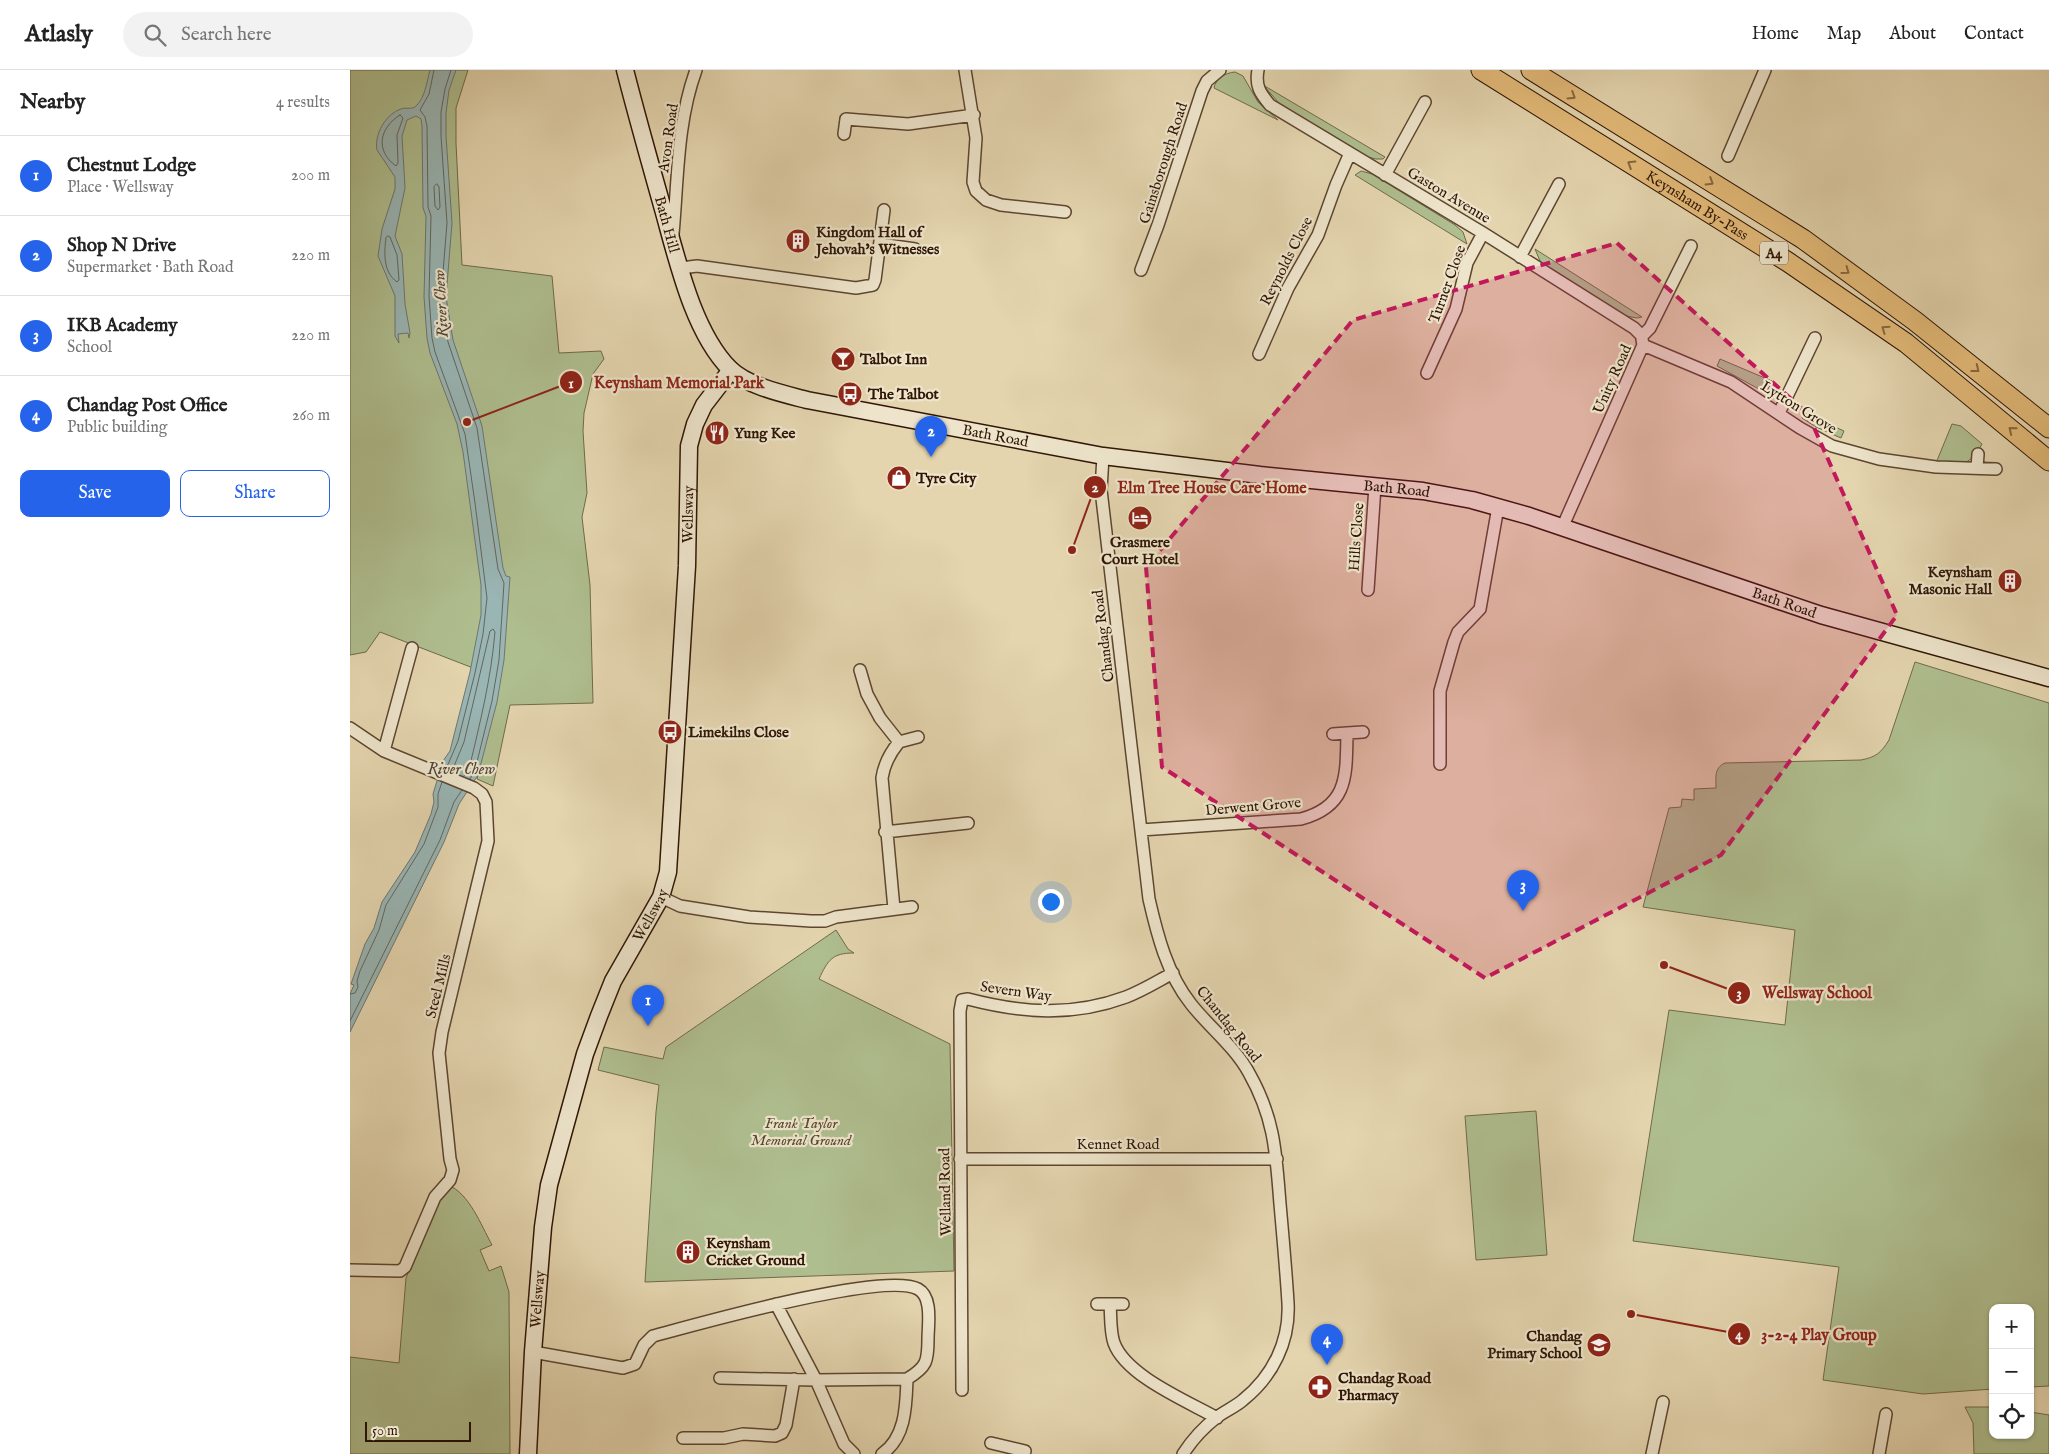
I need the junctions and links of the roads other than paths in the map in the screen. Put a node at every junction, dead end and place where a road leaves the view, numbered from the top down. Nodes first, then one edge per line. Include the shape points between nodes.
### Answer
1 (625, 70) edge
2 (696, 70) edge
3 (965, 70) edge
4 (1220, 70) edge
5 (1258, 70) edge
6 (1481, 70) edge
7 (1531, 70) edge
8 (1765, 70) edge
9 (1425, 102) dead end
10 (974, 115) junction
11 (844, 134) dead end
12 (1350, 154) junction
13 (1728, 156) dead end
14 (1385, 175) junction
15 (1559, 184) dead end
16 (884, 210) dead end
17 (1065, 212) dead end
18 (1483, 233) junction
19 (672, 242) junction
20 (880, 244) junction
21 (1691, 246) dead end
22 (915, 250) dead end
23 (1520, 257) junction
24 (681, 268) junction
25 (1141, 270) dead end
26 (1815, 338) dead end
27 (1643, 341) junction
28 (1259, 354) dead end
29 (731, 370) junction
30 (1427, 373) dead end
31 (1780, 414) junction
32 (2049, 428) edge
33 (1978, 454) dead end
34 (1103, 456) junction
35 (2049, 461) edge
36 (1977, 468) junction
37 (1996, 469) dead end
38 (1375, 486) junction
39 (1498, 507) junction
40 (1562, 528) junction
41 (1368, 590) dead end
42 (412, 648) dead end
43 (860, 670) dead end
44 (2049, 678) edge
45 (350, 728) edge
46 (1364, 732) dead end
47 (1347, 733) junction
48 (1332, 734) dead end
49 (918, 737) dead end
50 (899, 742) junction
51 (384, 751) junction
52 (1440, 764) dead end
53 (968, 823) dead end
54 (1141, 830) junction
55 (886, 832) junction
56 (661, 897) junction
57 (912, 907) dead end
58 (894, 909) junction
59 (1173, 973) junction
60 (968, 998) joint
61 (960, 1159) junction
62 (1277, 1159) junction
63 (350, 1270) edge
64 (776, 1304) junction
65 (1097, 1304) dead end
66 (1110, 1304) junction
67 (1123, 1304) dead end
68 (532, 1352) junction
69 (720, 1378) dead end
70 (794, 1379) junction
71 (907, 1379) junction
72 (816, 1380) junction
73 (962, 1390) dead end
74 (1663, 1402) dead end
75 (1886, 1414) dead end
76 (1217, 1418) junction
77 (683, 1438) dead end
78 (991, 1443) dead end
79 (1008, 1451) edge
80 (1025, 1451) dead end
81 (528, 1454) edge
82 (854, 1454) edge
83 (882, 1454) edge
84 (1183, 1454) edge
85 (1652, 1454) edge
86 (1880, 1454) edge

1 - 19 main road, Bath Hill
2 - 19 street, Avon Road via 676,172
3 - 10 street
4 - 25 street, Gainsborough Road via 1202,91
5 - 12 street, Gaston Avenue via 1256,83 1270,105
35 -> 6 highway, Keynsham By-Pass / A4 via 1906,344 1788,262
7 -> 32 highway, Keynsham By-Pass / A4 via 1803,239 1915,321
8 - 13 street
9 - 14 street
10 - 11 street via 908,124 846,119
10 - 17 street via 973,182 980,196 1001,205
12 - 14 street, Gaston Avenue
12 - 28 street, Reynolds Close via 1318,236 1288,288
14 - 18 street, Gaston Avenue
15 - 23 street
16 - 20 street
18 - 23 street, Gaston Avenue
18 - 30 street, Turner Close via 1467,263 1456,309
19 - 24 main road, Bath Hill
20 - 22 street
20 - 24 street via 875,280 868,287 839,286 697,266
21 - 27 street, Unity Road
23 - 27 street, Gaston Avenue via 1634,328
24 - 29 main road, Bath Hill via 703,332
26 - 31 street
27 - 31 street, Lytton Grove via 1731,382
27 - 40 street, Unity Road
29 - 34 main road, Bath Road via 763,388 807,400
29 - 56 main road, Wellsway via 704,405 689,446 687,566 676,760 668,872
31 - 36 street, Lytton Grove via 1832,446 1879,459 1936,467
33 - 36 street
34 - 38 main road, Bath Road
34 - 54 street, Chandag Road via 1101,490
36 - 37 street, Lytton Grove
38 - 39 main road, Bath Road via 1422,491
38 - 41 street, Hills Close
39 - 40 main road, Bath Road
39 - 52 street via 1480,609 1458,632 1440,691
40 - 44 main road, Bath Road via 1821,614
42 - 51 street
43 - 50 street via 867,694 880,718
45 - 51 street, Steel Mills
46 - 47 street
47 - 48 street
47 - 54 street, Derwent Grove via 1343,786 1338,798 1319,814 1301,819
49 - 50 street
50 - 55 street via 884,766 882,778
51 - 63 street, Steel Mills via 482,794 486,802 488,841 439,1052 453,1170 450,1180 435,1198 405,1267 391,1272
53 - 55 street
54 - 59 street, Chandag Road via 1149,899 1158,936
55 - 58 street
56 - 58 street via 680,906 749,917 811,921
56 - 68 main road, Wellsway via 614,981 585,1054 549,1185
57 - 58 street
59 - 60 street, Severn Way via 1127,997 1060,1012 1004,1007
59 - 62 street, Chandag Road via 1189,1002 1248,1071 1263,1101
60 - 61 street, Welland Road via 962,1000 960,1011
61 - 62 street, Kennet Road
61 - 73 street, Welland Road
62 - 76 street, Chandag Road via 1289,1316 1286,1334 1274,1364 1261,1384
64 - 68 street via 653,1336 644,1345 635,1364 623,1368
64 - 71 street via 853,1289 905,1285 920,1289 928,1308 928,1358 918,1373
64 - 72 street
65 - 66 street
66 - 67 street
66 - 76 street via 1114,1343 1123,1359 1138,1374
68 - 81 main road, Wellsway
69 - 70 street
70 - 72 street
70 - 77 street via 782,1433 775,1436 743,1434 724,1438
71 - 72 street
71 - 83 street via 906,1411 899,1436
72 - 82 street via 844,1444
74 - 85 street
75 - 86 street
76 - 84 street, Chandag Road via 1200,1432
78 - 79 street
79 - 80 street

